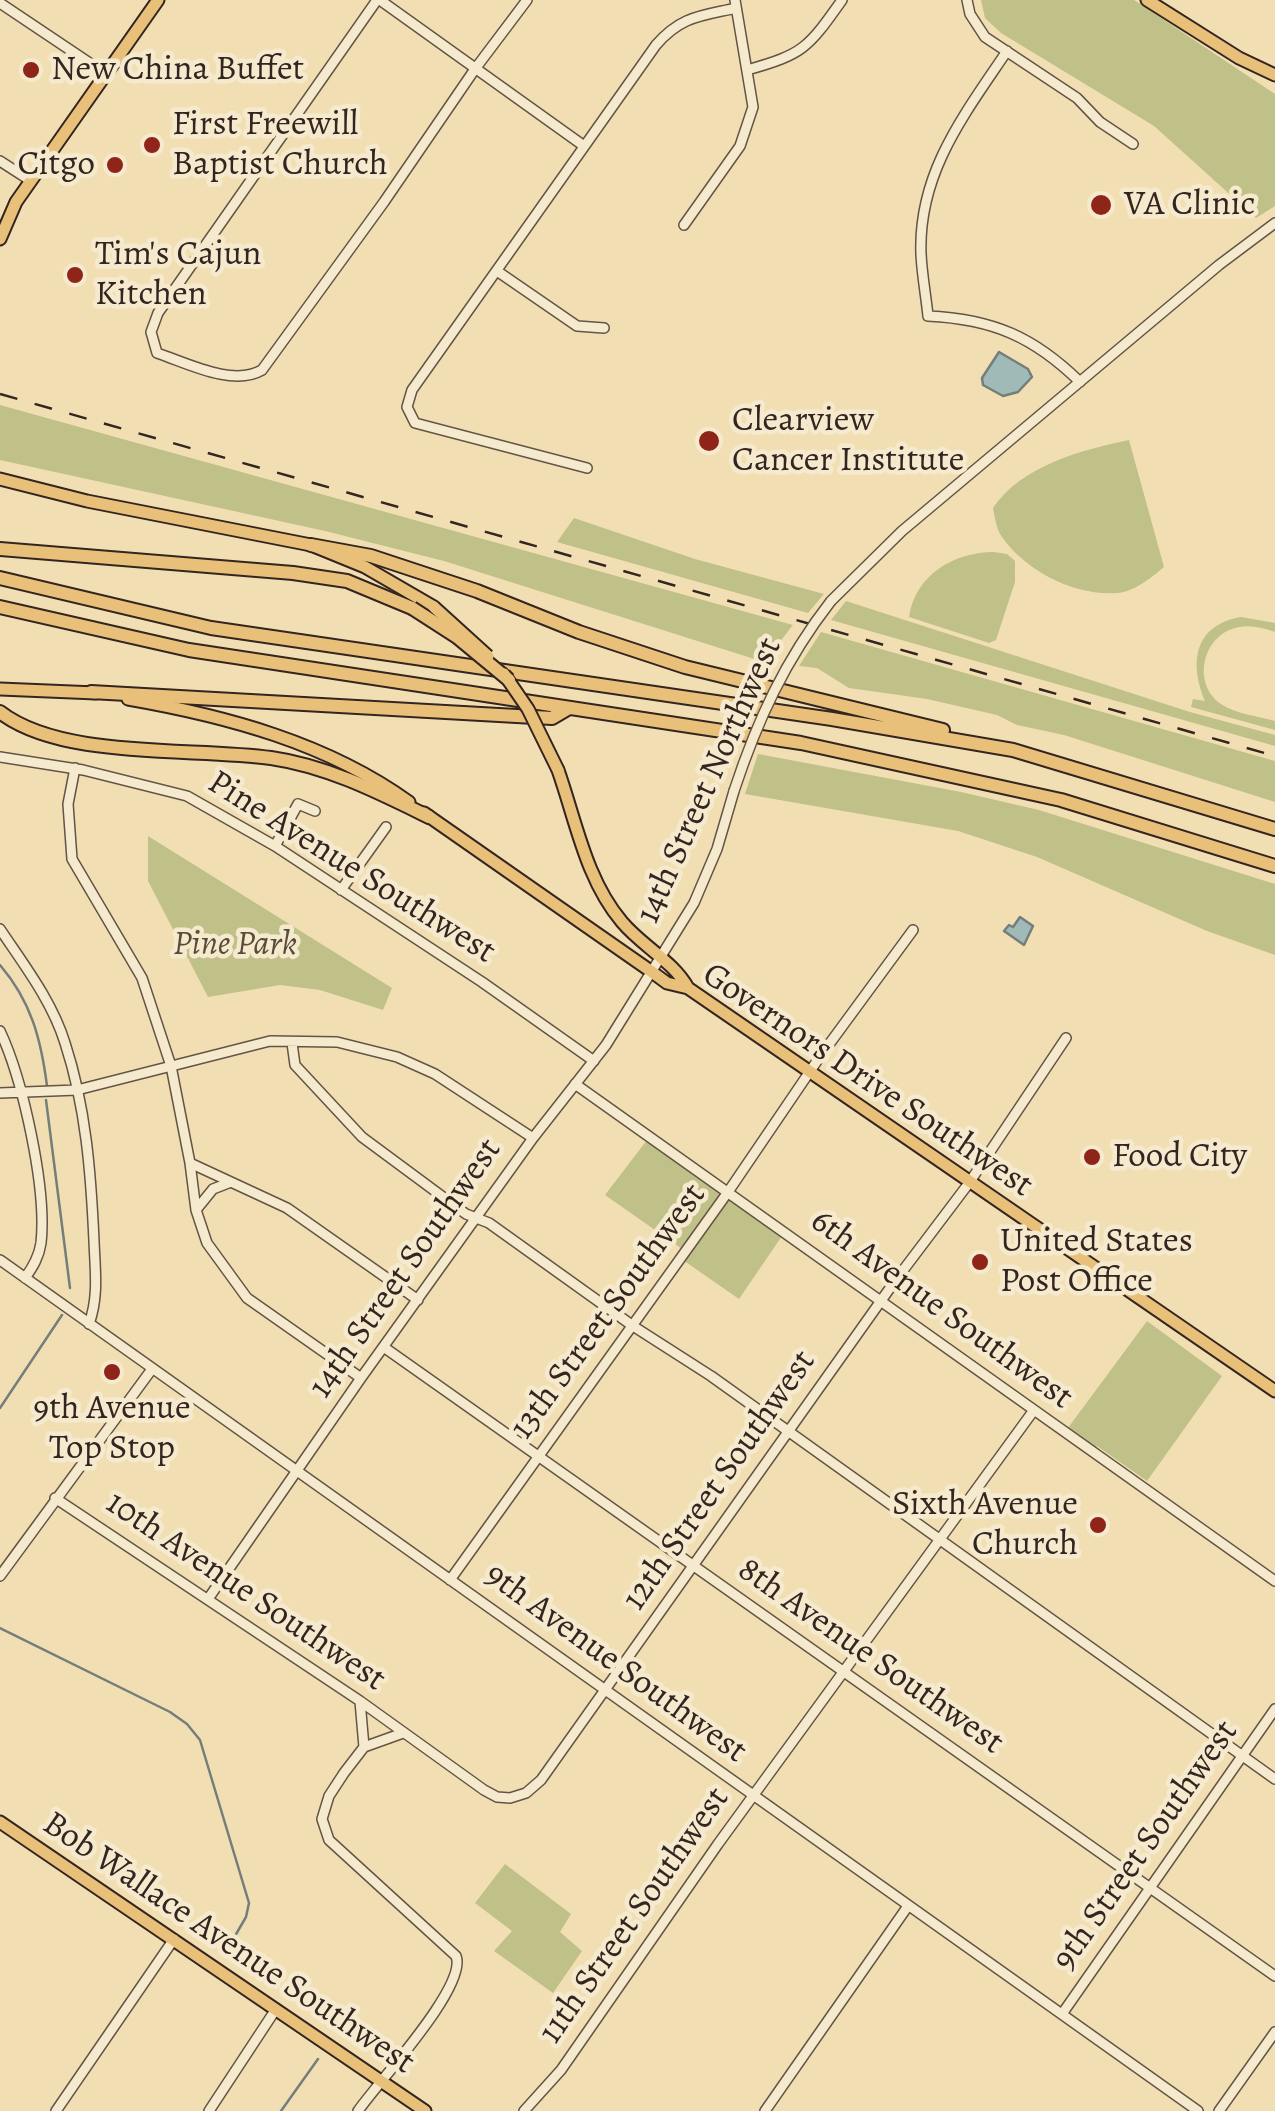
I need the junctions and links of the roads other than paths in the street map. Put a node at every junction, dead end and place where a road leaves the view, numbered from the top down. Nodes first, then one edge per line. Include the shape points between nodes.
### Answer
1 (158, 0) edge
2 (379, 0) edge
3 (528, 0) edge
4 (842, 0) edge
5 (967, 0) edge
6 (1147, 0) edge
7 (0, 3) edge
8 (736, 4) edge
9 (1007, 51) junction
10 (474, 69) junction
11 (747, 70) junction
12 (106, 74) junction
13 (1275, 75) edge
14 (1134, 144) dead end
15 (584, 146) junction
16 (0, 161) edge
17 (31, 181) junction
18 (16, 202) junction
19 (0, 214) edge
20 (1275, 224) edge
21 (684, 225) dead end
22 (0, 239) edge
23 (497, 271) junction
24 (604, 328) dead end
25 (1080, 382) junction
26 (588, 468) dead end
27 (0, 479) edge
28 (311, 546) junction
29 (0, 549) edge
30 (0, 578) edge
31 (0, 606) edge
32 (509, 680) junction
33 (0, 689) edge
34 (90, 692) junction
35 (569, 708) junction
36 (0, 712) edge
37 (1013, 750) junction
38 (0, 757) edge
39 (75, 768) junction
40 (315, 811) dead end
41 (429, 817) junction
42 (386, 827) dead end
43 (1275, 829) edge
44 (274, 846) junction
45 (1275, 866) edge
46 (341, 890) junction
47 (0, 929) edge
48 (913, 930) dead end
49 (660, 958) junction
50 (652, 972) junction
51 (688, 988) junction
52 (0, 1030) edge
53 (1066, 1038) dead end
54 (292, 1043) junction
55 (594, 1061) junction
56 (171, 1066) junction
57 (810, 1074) junction
58 (575, 1084) junction
59 (77, 1090) junction
60 (0, 1093) edge
61 (23, 1094) junction
62 (533, 1138) junction
63 (190, 1163) junction
64 (230, 1182) junction
65 (969, 1183) junction
66 (728, 1192) junction
67 (196, 1210) junction
68 (477, 1218) junction
69 (4, 1263) edge
70 (0, 1276) edge
71 (25, 1278) junction
72 (418, 1300) junction
73 (880, 1302) junction
74 (89, 1324) junction
75 (633, 1326) junction
76 (385, 1348) junction
77 (152, 1369) junction
78 (360, 1378) junction
79 (1275, 1391) edge
80 (1034, 1410) junction
81 (787, 1433) junction
82 (540, 1456) junction
83 (296, 1472) junction
84 (55, 1498) junction
85 (939, 1541) junction
86 (693, 1568) junction
87 (0, 1576) edge
88 (450, 1580) junction
89 (1275, 1581) edge
90 (208, 1599) junction
91 (845, 1672) junction
92 (605, 1692) junction
93 (360, 1701) junction
94 (1275, 1709) edge
95 (403, 1733) junction
96 (364, 1747) junction
97 (1242, 1756) junction
98 (1275, 1779) edge
99 (753, 1797) junction
100 (0, 1822) edge
101 (1151, 1889) junction
102 (908, 1906) junction
103 (174, 1939) junction
104 (1275, 1976) edge
105 (276, 2009) junction
106 (1062, 2014) junction
107 (1275, 2032) edge
108 (380, 2080) junction
109 (56, 2111) edge
110 (208, 2111) edge
111 (358, 2111) edge
112 (425, 2111) edge
113 (524, 2111) edge
114 (765, 2111) edge
115 (1198, 2111) edge
116 (1219, 2111) edge

1 - 12 main road
2 - 10 street
2 - 10 street via 158,313 150,332 157,353 249,378 262,370
3 - 10 street
4 - 11 street via 798,54
5 - 9 street via 977,27
6 - 13 main road
7 - 12 street
8 - 11 street
8 - 15 street via 672,27
9 - 14 street
9 - 25 street via 934,169 921,253 928,316 1024,338
10 - 15 street
11 - 21 street via 753,107 740,146
12 - 17 main road
15 - 23 street
16 - 17 street
17 - 18 main road
18 - 19 main road
18 - 22 main road
20 - 25 street, 14th Street Northwest
23 - 24 street via 577,326
23 - 26 street via 412,390 407,407 415,423
25 - 49 street, 14th Street Northwest, bridge via 902,530 805,634 750,741 702,886
27 - 28 main road
28 - 32 main road, bridge via 366,567 434,607
28 - 37 highway via 371,556 686,666
29 - 32 highway, bridge via 347,581 412,608
30 - 37 highway via 210,628
31 - 35 highway via 188,650
32 - 49 main road, bridge via 558,770 598,883 614,911
33 - 34 main road, Governors Drive Southwest
34 - 35 highway via 552,718
34 - 41 main road, Governors Drive Southwest via 288,739 356,769
35 - 45 highway via 802,743 1061,800
36 - 41 highway via 46,734 120,748 275,758 342,776
37 - 43 highway
38 - 39 street, Pine Avenue Southwest
39 - 44 street, Pine Avenue Southwest via 187,796
39 - 56 street via 68,804 72,859 142,978
40 - 44 street via 298,804
41 - 50 main road, Governors Drive Southwest
42 - 46 street
44 - 46 street, Pine Avenue Southwest
46 - 55 street, Pine Avenue Southwest
47 - 59 street via 44,996 65,1040
48 - 57 street, 13th Street Southwest
49 - 50 street, 14th Street Northwest
49 - 51 main road
50 - 51 main road, Governors Drive Southwest
50 - 55 street, 14th Street Southwest
51 - 57 main road, Governors Drive Southwest
52 - 61 street
53 - 65 street, 12th Street Southwest
54 - 56 street via 270,1041
54 - 62 street via 337,1042 397,1057
54 - 68 street via 295,1066 362,1137
55 - 58 street, 14th Street Southwest
56 - 59 street
56 - 63 street
57 - 65 main road, Governors Drive Southwest
57 - 66 street, 13th Street Southwest
58 - 62 street, 14th Street Southwest
58 - 66 street, 6th Avenue Southwest
59 - 61 street
59 - 74 street via 92,1186 97,1303
60 - 61 street
61 - 71 street via 41,1242
62 - 68 street, 14th Street Southwest
63 - 64 street
63 - 67 street
64 - 67 street via 213,1189
64 - 72 street via 287,1208
65 - 73 street, 12th Street Southwest
65 - 79 main road, Governors Drive Southwest
66 - 73 street, 6th Avenue Southwest
66 - 75 street, 13th Street Southwest
67 - 78 street via 208,1243 246,1298
68 - 72 street, 14th Street Southwest
68 - 75 street
69 - 70 street
69 - 71 street, 9th Avenue Southwest
71 - 74 street, 9th Avenue Southwest
72 - 76 street, 14th Street Southwest
73 - 80 street, 6th Avenue Southwest
73 - 81 street, 12th Street Southwest
74 - 77 street, 9th Avenue Southwest
75 - 81 street
75 - 82 street, 13th Street Southwest
76 - 78 street, 14th Street Southwest
76 - 82 street, 8th Avenue Southwest
77 - 83 street, 9th Avenue Southwest
77 - 84 street
78 - 83 street, 14th Street Southwest
80 - 85 street, 11th Street Southwest
80 - 89 street, 6th Avenue Southwest
81 - 85 street
81 - 86 street, 12th Street Southwest
82 - 86 street, 8th Avenue Southwest
82 - 88 street, 13th Street Southwest
83 - 88 street, 9th Avenue Southwest
83 - 90 street, 14th Street Southwest
84 - 87 street
84 - 90 street, 10th Avenue Southwest
85 - 91 street, 11th Street Southwest
85 - 97 street
86 - 91 street, 8th Avenue Southwest
86 - 92 street, 12th Street Southwest
88 - 92 street, 9th Avenue Southwest
90 - 93 street, 10th Avenue Southwest
91 - 99 street, 11th Street Southwest
91 - 101 street, 8th Avenue Southwest
92 - 95 street, 12th Street Southwest via 540,1780 510,1798 484,1790
92 - 99 street, 9th Avenue Southwest
93 - 95 street, 10th Avenue Southwest
93 - 96 street
94 - 97 street, 9th Street Southwest
95 - 96 street
96 - 108 street via 329,1796 322,1819 329,1840 459,1964 442,2004
97 - 98 street
97 - 101 street, 9th Street Southwest
99 - 102 street, 9th Avenue Southwest
99 - 113 street, 11th Street Southwest via 561,2070
100 - 103 main road, Bob Wallace Avenue Southwest
101 - 104 street, 8th Avenue Southwest
101 - 106 street, 9th Street Southwest
102 - 106 street, 9th Avenue Southwest
102 - 114 street
103 - 105 main road, Bob Wallace Avenue Southwest
103 - 109 street
105 - 108 main road, Bob Wallace Avenue Southwest
105 - 110 street
106 - 115 street, 9th Avenue Southwest
107 - 116 street
108 - 111 street
108 - 112 main road, Bob Wallace Avenue Southwest

